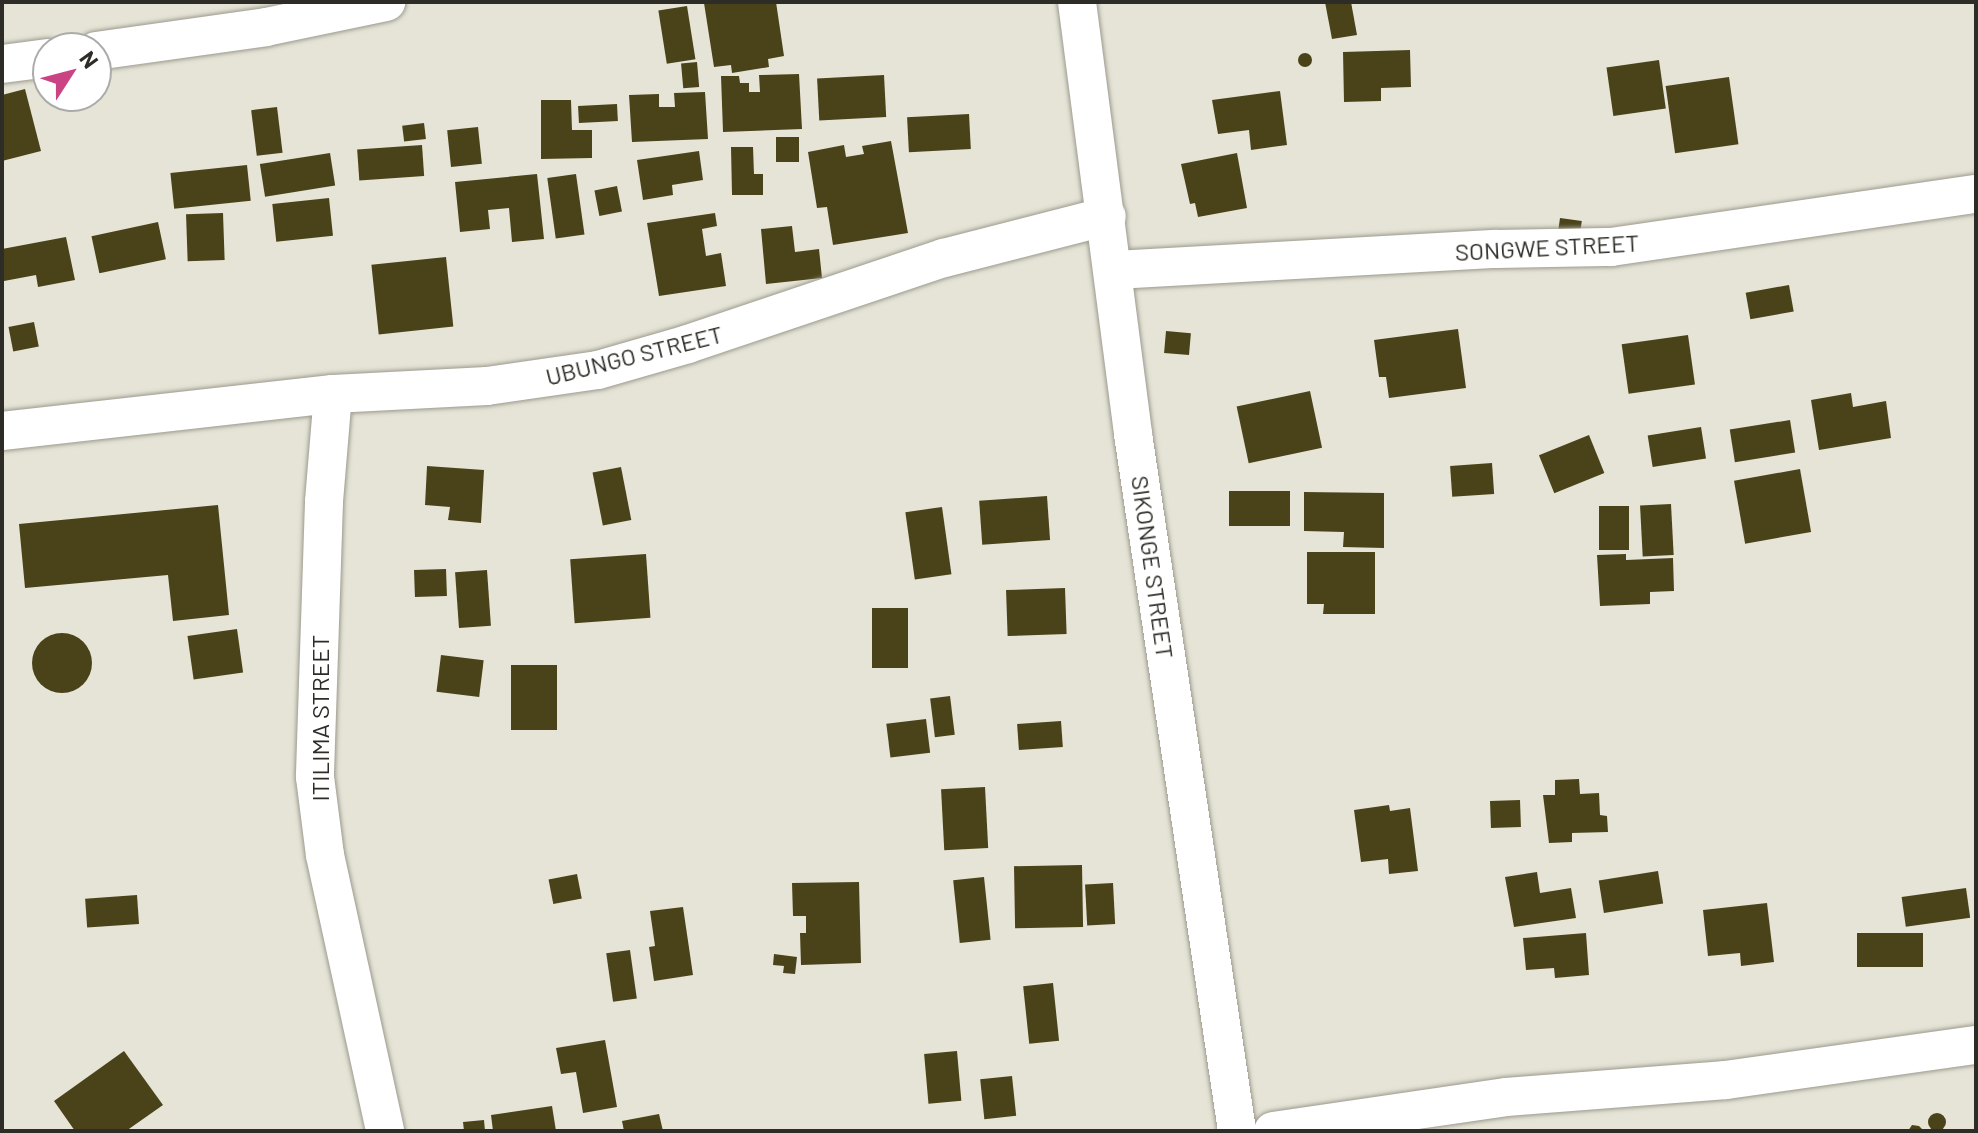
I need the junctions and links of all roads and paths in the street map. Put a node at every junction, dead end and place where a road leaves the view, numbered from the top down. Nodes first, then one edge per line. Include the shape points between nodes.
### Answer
1 (386, 2) edge
2 (1077, 2) edge
3 (112, 49) edge
4 (32, 60) edge
5 (2, 64) edge
6 (1976, 194) edge
7 (1107, 216) junction
8 (1115, 270) junction
9 (333, 394) junction
10 (2, 431) edge
11 (1976, 1045) edge
12 (385, 1131) edge
13 (1237, 1131) edge
14 (1273, 1131) edge

1 - 3 street via 266,27
2 - 7 street, SIKONGE STREET
4 - 5 street
6 - 8 street, SONGWE STREET via 1611,247
7 - 8 street, SIKONGE STREET
7 - 9 street, UBUNGO STREET via 944,258 598,370 487,386
8 - 13 street, SIKONGE STREET via 1133,434
9 - 10 street, UBUNGO STREET
9 - 12 street, ITILIMA STREET via 315,777 325,855
11 - 14 street via 1726,1080 1491,1099

